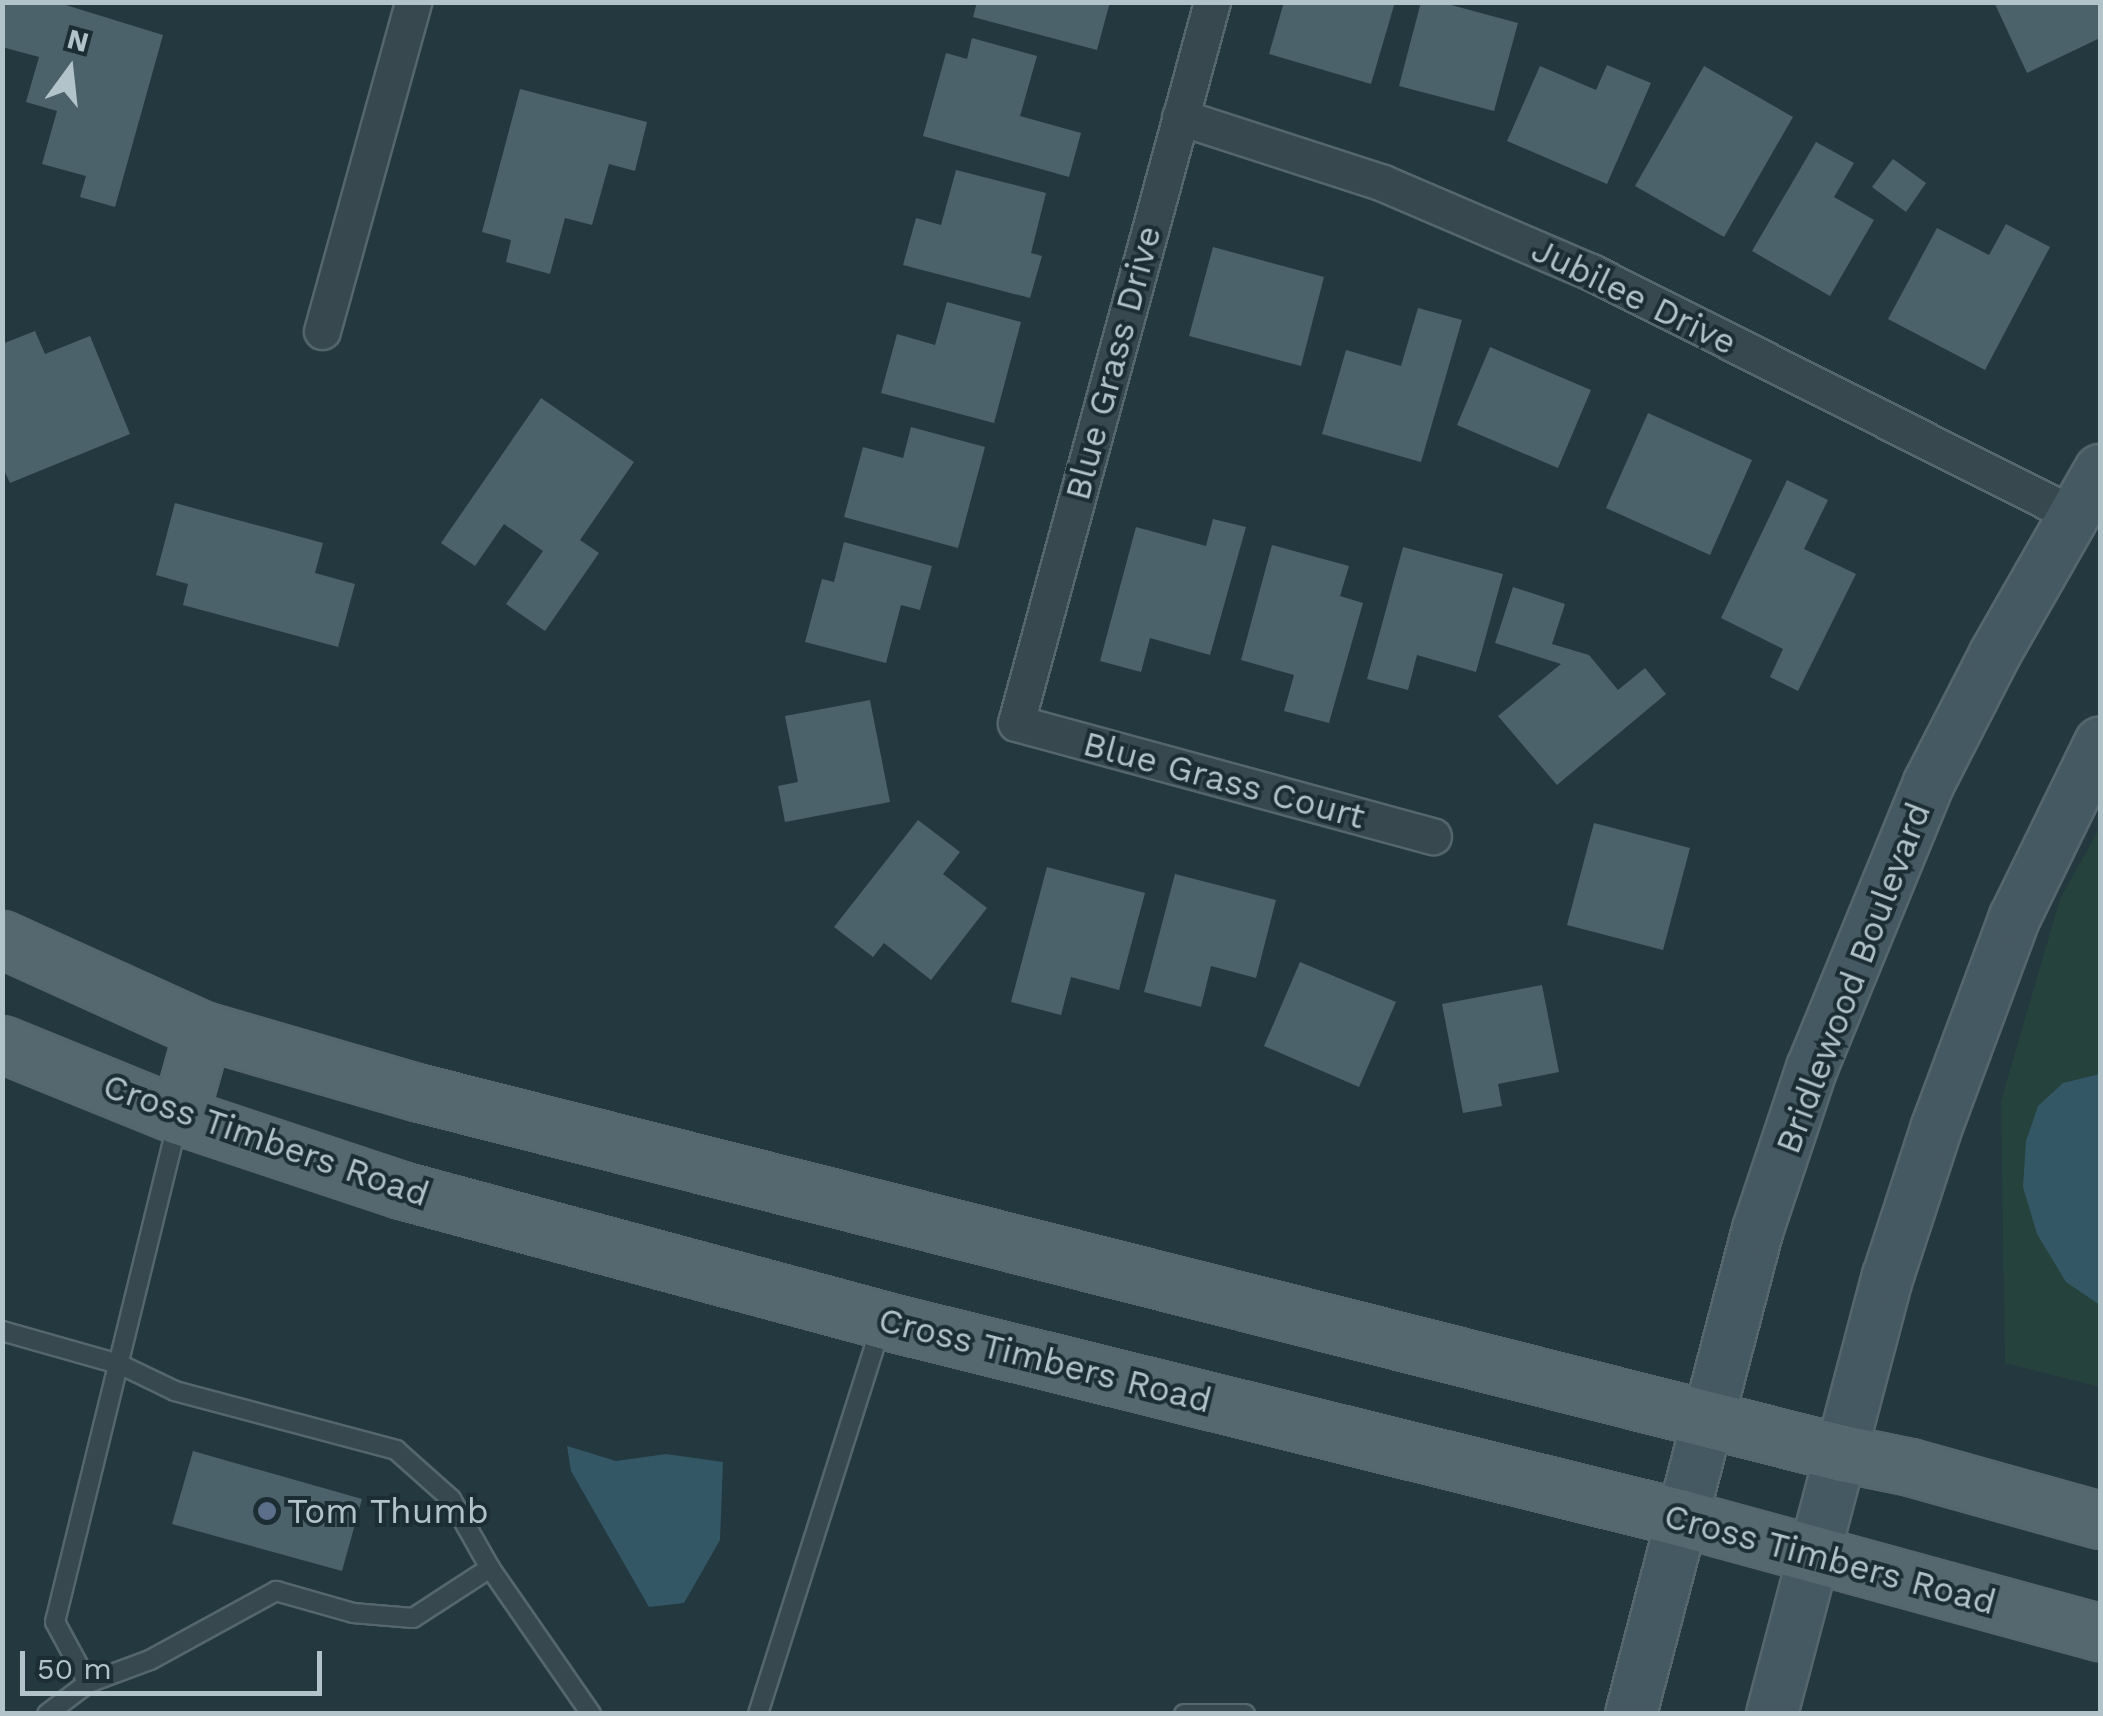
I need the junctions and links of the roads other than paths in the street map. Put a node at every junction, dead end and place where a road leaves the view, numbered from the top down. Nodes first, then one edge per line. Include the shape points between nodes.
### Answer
1 (413, 2) edge
2 (1212, 2) edge
3 (1180, 117) junction
4 (322, 332) dead end
5 (2100, 470) edge
6 (2072, 514) junction
7 (1016, 723) joint
8 (2100, 743) edge
9 (1433, 836) dead end
10 (2, 939) edge
11 (203, 1030) junction
12 (2, 1044) edge
13 (179, 1116) junction
14 (882, 1320) junction
15 (2, 1332) edge
16 (119, 1364) junction
17 (1709, 1419) junction
18 (1842, 1453) junction
19 (1682, 1518) junction
20 (2100, 1520) edge
21 (1814, 1554) junction
22 (490, 1568) junction
23 (2100, 1632) edge
24 (88, 1683) junction
25 (47, 1714) edge
26 (591, 1714) edge
27 (758, 1714) edge
28 (1184, 1714) edge
29 (1245, 1714) edge
30 (1631, 1714) edge
31 (1772, 1714) edge

1 - 4 street
2 - 3 street, Blue Grass Drive
3 - 6 street, Jubilee Drive via 1383,183 1591,272
3 - 7 street, Blue Grass Drive
5 - 6 main road, Bridlewood Boulevard
6 - 17 main road, Bridlewood Boulevard via 1929,783 1873,911 1758,1229
7 - 9 street, Blue Grass Court
8 - 18 main road via 2015,917 1978,1012 1888,1276
10 - 11 main road
11 - 13 main road
11 - 17 main road via 550,1126
12 - 13 main road, Cross Timbers Road
13 - 14 main road, Cross Timbers Road via 401,1190
13 - 16 lane
14 - 19 main road, Cross Timbers Road
14 - 27 lane
15 - 16 lane
16 - 22 lane via 175,1392 396,1450 450,1500
16 - 24 lane via 55,1622
17 - 18 main road
17 - 19 main road, Bridlewood Boulevard
18 - 20 main road
18 - 21 main road
19 - 21 main road, Cross Timbers Road
19 - 30 main road, Bridlewood Boulevard
21 - 23 main road, Cross Timbers Road
21 - 31 main road
22 - 24 lane via 413,1618 353,1613 276,1591 150,1660
22 - 26 lane
24 - 25 lane
28 - 29 lane

